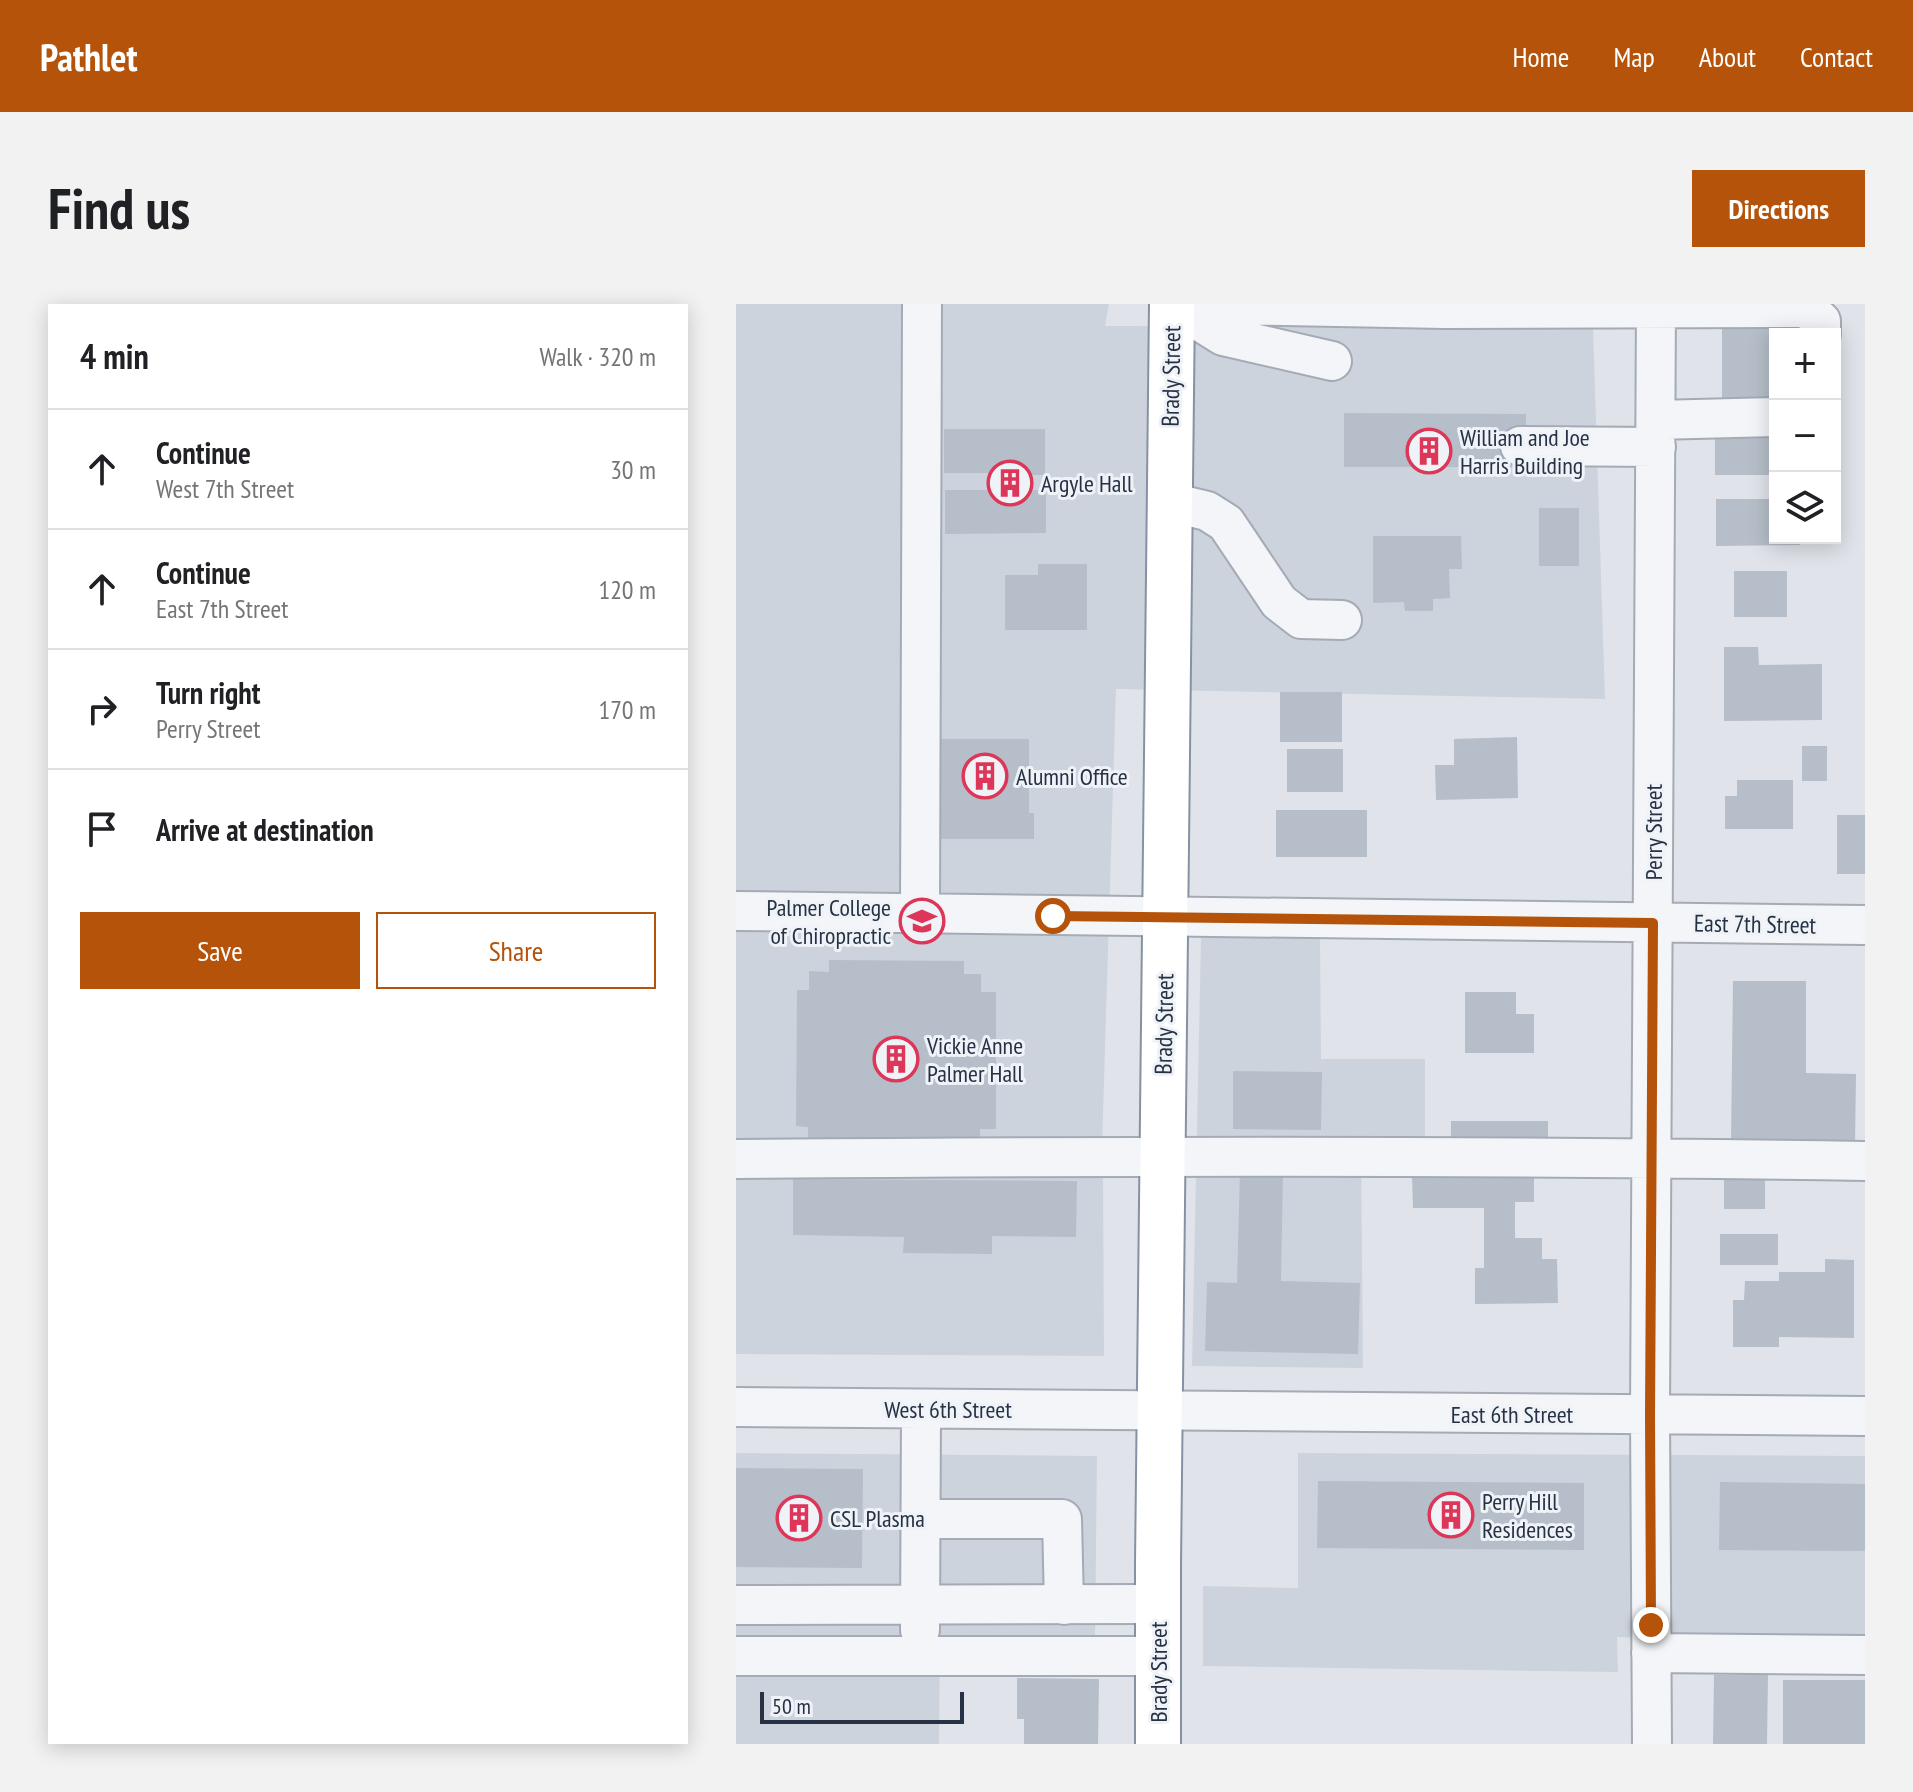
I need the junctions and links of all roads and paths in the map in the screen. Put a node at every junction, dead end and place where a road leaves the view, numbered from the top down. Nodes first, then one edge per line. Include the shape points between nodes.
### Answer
1 (922, 304) edge
2 (1172, 304) edge
3 (1353, 306) edge
4 (1445, 306) edge
5 (1656, 306) edge
6 (1821, 328) edge
7 (1332, 361) dead end
8 (1769, 418) edge
9 (1656, 433) junction
10 (1520, 446) dead end
11 (1170, 502) junction
12 (1342, 620) dead end
13 (736, 911) edge
14 (920, 914) junction
15 (1166, 917) junction
16 (1653, 923) junction
17 (1865, 925) edge
18 (1163, 1155) junction
19 (1651, 1157) junction
20 (736, 1159) edge
21 (1865, 1161) edge
22 (736, 1407) edge
23 (921, 1409) junction
24 (1160, 1411) junction
25 (1650, 1415) junction
26 (1865, 1416) edge
27 (921, 1519) junction
28 (1158, 1604) junction
29 (736, 1605) edge
30 (920, 1605) junction
31 (1064, 1605) junction
32 (1651, 1653) junction
33 (1865, 1655) edge
34 (736, 1656) edge
35 (920, 1656) junction
36 (1158, 1656) junction
37 (1158, 1744) edge
38 (1652, 1744) edge

1 - 14 street
2 - 3 street
2 - 7 street via 1223,336
2 - 11 highway, Brady Street
3 - 4 street
4 - 5 street
5 - 6 street via 1806,308 1821,321
5 - 9 street, Perry Street
8 - 9 street
9 - 10 street
9 - 16 street, Perry Street
11 - 12 street via 1207,511 1226,523 1279,602 1301,619
11 - 15 highway, Brady Street
13 - 14 street, East 7th Street
14 - 15 street, East 7th Street
15 - 16 street, East 7th Street
15 - 18 highway, Brady Street
16 - 17 street, East 7th Street
16 - 19 street, Perry Street
18 - 19 street
18 - 20 street
18 - 24 highway, Brady Street
19 - 21 street
19 - 25 street, Perry Street
22 - 23 street, West 6th Street
23 - 24 street, West 6th Street
23 - 27 street
24 - 25 street, East 6th Street
24 - 28 highway, Brady Street
25 - 26 street, East 6th Street
25 - 32 street, Perry Street
27 - 30 street
27 - 31 street via 1062,1519
28 - 31 street
28 - 36 highway, Brady Street
29 - 30 street
30 - 31 street
30 - 35 street
32 - 33 street
32 - 38 street, Perry Street
34 - 35 street
35 - 36 street
36 - 37 highway, Brady Street

